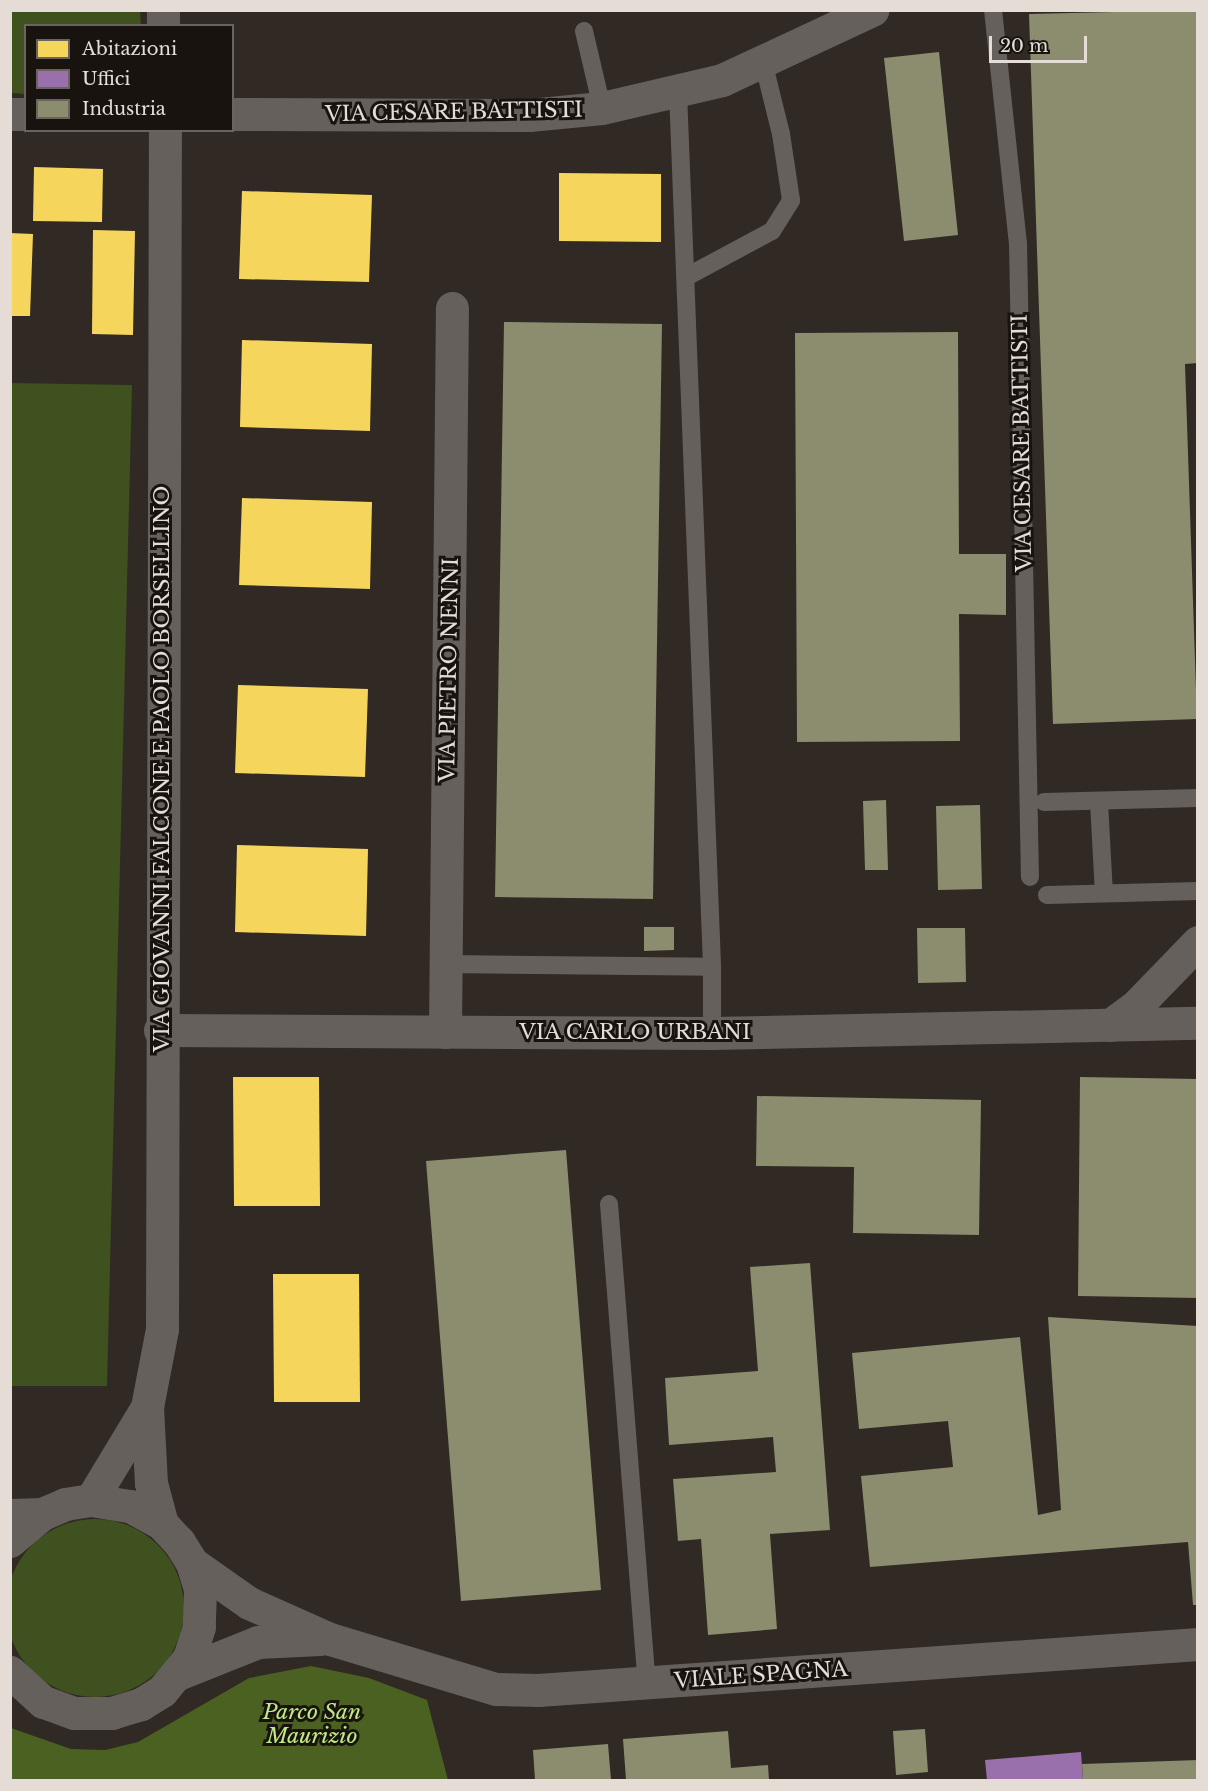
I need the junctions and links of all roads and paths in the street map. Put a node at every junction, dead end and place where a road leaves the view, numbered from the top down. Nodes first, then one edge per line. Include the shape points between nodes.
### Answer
1 (872, 10) edge
2 (993, 10) edge
3 (584, 31) dead end
4 (763, 61) junction
5 (678, 92) junction
6 (602, 108) junction
7 (234, 114) edge
8 (165, 132) edge
9 (688, 276) junction
10 (452, 308) dead end
11 (1197, 798) edge
12 (1044, 802) dead end
13 (1099, 802) junction
14 (1030, 878) dead end
15 (1197, 891) edge
16 (1104, 893) junction
17 (1047, 895) dead end
18 (1197, 942) edge
19 (446, 964) junction
20 (712, 967) junction
21 (1197, 1023) edge
22 (1110, 1025) junction
23 (160, 1030) junction
24 (445, 1032) junction
25 (712, 1033) junction
26 (609, 1204) dead end
27 (147, 1407) junction
28 (91, 1500) junction
29 (26, 1515) edge
30 (162, 1524) junction
31 (10, 1541) edge
32 (192, 1563) junction
33 (330, 1639) junction
34 (1197, 1644) edge
35 (10, 1672) edge
36 (178, 1674) junction
37 (647, 1683) junction

1 - 4 street, VIA CESARE BATTISTI
2 - 14 lane, VIA CESARE BATTISTI via 1018,243
3 - 6 lane
4 - 5 street, VIA CESARE BATTISTI via 722,80
4 - 9 lane via 781,134 791,200 772,231
5 - 6 street, VIA CESARE BATTISTI
5 - 9 lane
6 - 7 street, VIA CESARE BATTISTI via 529,115
8 - 23 street, VIA GIOVANNI FALCONE E PAOLO BORSELLINO
9 - 20 lane
10 - 19 street, VIA PIETRO NENNI
11 - 13 lane
12 - 13 lane
13 - 16 lane
15 - 16 lane
16 - 17 lane
18 - 22 street via 1136,1006
19 - 20 lane via 679,963
19 - 24 street, VIA PIETRO NENNI
20 - 25 lane
21 - 22 street, VIA CARLO URBANI
22 - 25 street, VIA CARLO URBANI
23 - 24 street, VIA CARLO URBANI
23 - 27 street, VIA GIOVANNI FALCONE E PAOLO BORSELLINO via 162,1329
24 - 25 street, VIA CARLO URBANI
26 - 37 lane
27 - 28 street, VIA GIOVANNI FALCONE E PAOLO BORSELLINO
27 - 30 street, VIA GIOVANNI FALCONE E PAOLO BORSELLINO via 151,1483
28 - 29 street
28 - 30 street via 130,1506
29 - 31 street
30 - 32 street
32 - 33 street, VIALE SPAGNA via 249,1603
32 - 36 street via 200,1590 199,1627 189,1658
33 - 36 street, VIALE SPAGNA via 258,1642
33 - 37 street, VIALE SPAGNA via 496,1689
34 - 37 street, VIALE SPAGNA
35 - 36 street via 43,1702 93,1714 141,1704

